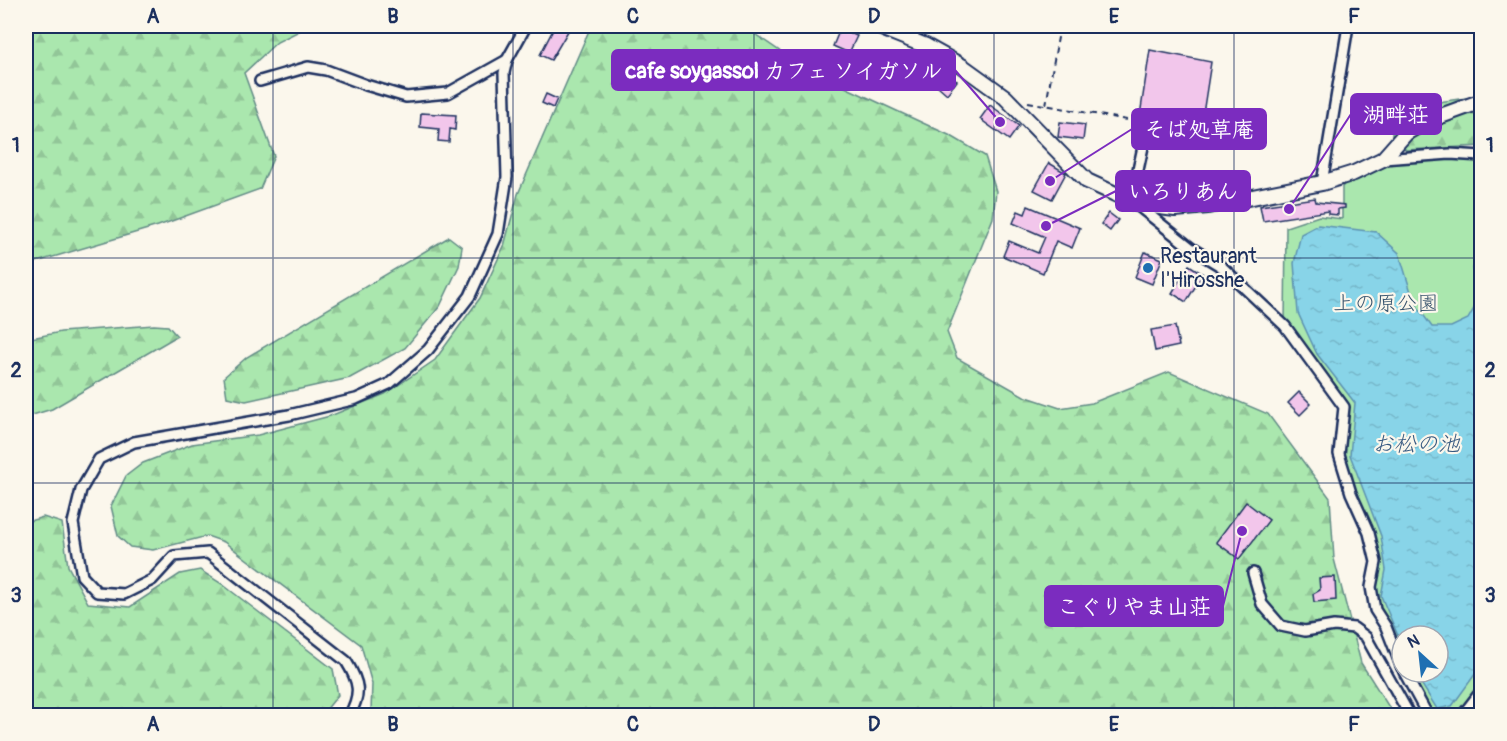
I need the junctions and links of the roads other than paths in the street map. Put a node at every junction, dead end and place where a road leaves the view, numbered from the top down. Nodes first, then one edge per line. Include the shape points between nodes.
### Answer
1 (526, 26) edge
2 (876, 26) edge
3 (1348, 26) edge
4 (507, 60) junction
5 (260, 81) dead end
6 (1482, 101) edge
7 (1148, 124) road end
8 (1482, 156) edge
9 (1383, 159) junction
10 (1322, 183) junction
11 (1134, 203) junction
12 (1253, 573) dead end
13 (1390, 637) edge
14 (1411, 684) edge
15 (1482, 690) edge
16 (349, 716) edge
17 (1410, 716) edge
18 (1428, 716) edge
19 (1462, 716) edge

1 - 4 street
2 - 11 main road via 962,66 1005,98 1086,181
3 - 10 street
4 - 5 street via 448,93 406,97 308,67
4 - 16 street via 507,177 498,234 470,296 428,350 389,384 356,399 134,442 99,459 81,490 73,523 82,576 97,592 124,594 152,580 174,556 208,553 346,661 358,681 356,703
6 - 9 main road via 1427,121 1406,134
7 - 11 street
8 - 9 street
9 - 10 main road
10 - 11 main road via 1208,206 1175,209
11 - 13 street via 1222,267 1286,326 1344,407 1339,454 1369,533 1376,562 1371,587 1375,610
12 - 17 street via 1262,604 1281,626 1305,631 1334,626 1354,628 1366,638
14 - 18 street
15 - 19 street

